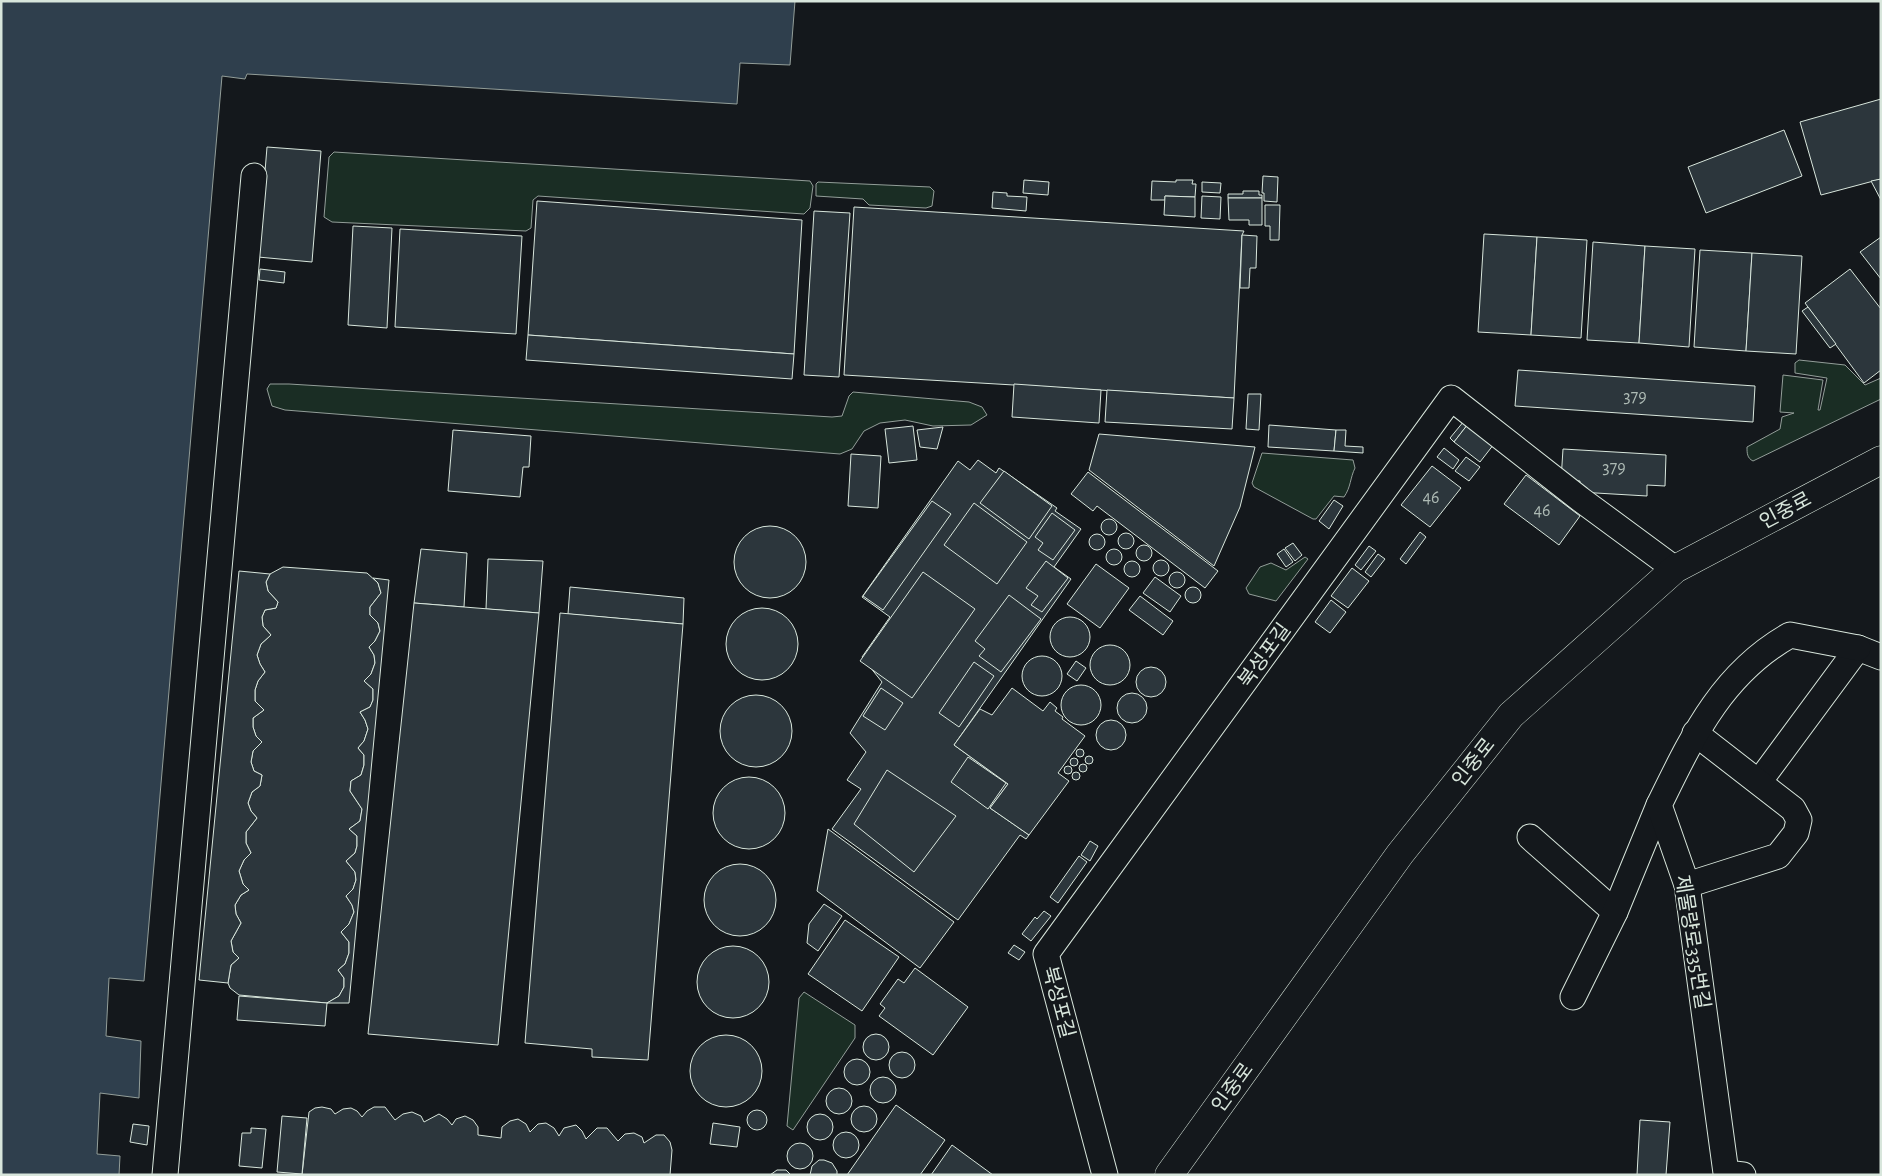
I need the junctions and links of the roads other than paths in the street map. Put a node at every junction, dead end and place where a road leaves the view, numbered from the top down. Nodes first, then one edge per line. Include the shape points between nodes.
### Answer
1 (254, 176) dead end
2 (1881, 460) edge
3 (1675, 569) junction
4 (1870, 653) edge
5 (1695, 733) junction
6 (1760, 782) junction
7 (1659, 805) junction
8 (1530, 837) dead end
9 (1687, 885) junction
10 (1615, 912) junction
11 (1573, 997) dead end
12 (165, 1175) edge
13 (1105, 1175) edge
14 (1169, 1175) edge
15 (1743, 1175) edge

1 - 12 street
2 - 3 main road, 인중로
3 - 13 street, 북성포길 via 1451,398 1046,954
3 - 14 main road, 인중로 via 1510,715 1400,854
4 - 5 street via 1790,635 1768,647 1721,694
4 - 6 street
5 - 6 street
5 - 7 street
6 - 9 street via 1793,809 1799,820 1796,833 1778,856
7 - 9 street, 제물량로335번길
7 - 10 street
8 - 10 street
9 - 15 street, 제물량로335번길 via 1726,1173
10 - 11 street

